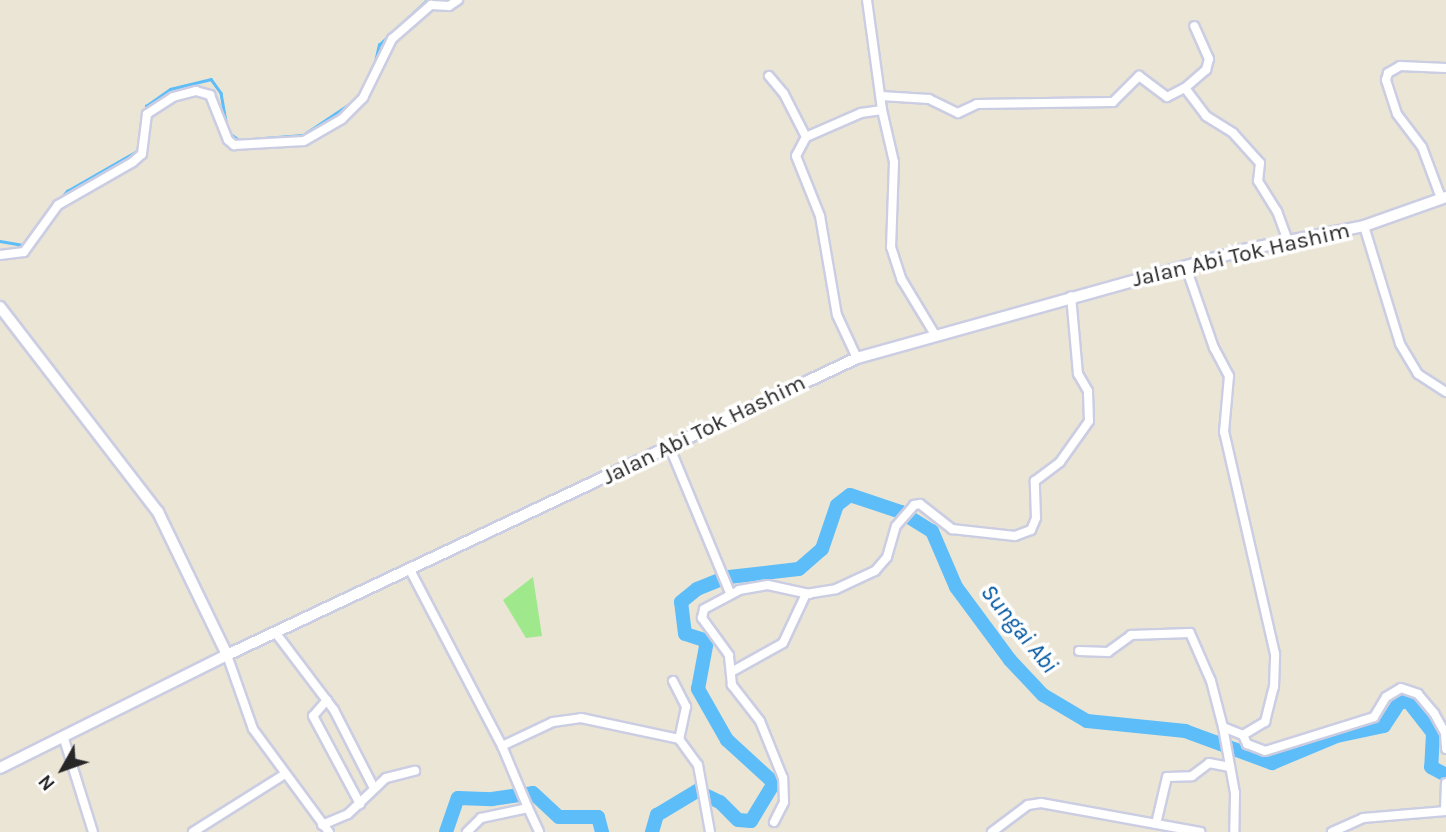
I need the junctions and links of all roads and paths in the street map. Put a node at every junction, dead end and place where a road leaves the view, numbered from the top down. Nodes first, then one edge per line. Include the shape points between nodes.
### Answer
1 (458, 0) edge
2 (867, 0) edge
3 (1194, 26) dead end
4 (1446, 68) edge
5 (769, 76) dead end
6 (1185, 88) junction
7 (881, 96) junction
8 (881, 110) junction
9 (806, 137) junction
10 (1444, 197) edge
11 (1364, 226) junction
12 (1287, 239) junction
13 (0, 255) edge
14 (1186, 267) junction
15 (1072, 296) junction
16 (0, 307) edge
17 (934, 333) junction
18 (856, 358) junction
19 (1446, 392) edge
20 (670, 447) junction
21 (410, 570) junction
22 (730, 593) junction
23 (809, 594) junction
24 (275, 632) junction
25 (1079, 652) dead end
26 (227, 655) junction
27 (733, 671) junction
28 (673, 681) dead end
29 (327, 700) junction
30 (1223, 727) junction
31 (1243, 736) junction
32 (64, 739) junction
33 (679, 739) junction
34 (502, 746) junction
35 (1446, 749) edge
36 (1230, 767) junction
37 (0, 768) edge
38 (415, 771) dead end
39 (285, 774) junction
40 (1446, 785) edge
41 (374, 788) junction
42 (526, 803) junction
43 (360, 804) junction
44 (1445, 811) edge
45 (774, 822) dead end
46 (1156, 824) junction
47 (322, 825) junction
48 (93, 832) edge
49 (193, 832) edge
50 (329, 832) edge
51 (467, 832) edge
52 (539, 832) edge
53 (710, 832) edge
54 (992, 832) edge
55 (1200, 832) edge
56 (1234, 832) edge
57 (1332, 832) edge

1 - 13 street via 449,6 431,5 393,39 363,98 342,119 304,141 234,145 210,95 196,91 173,97 147,114 142,154 58,205 24,252
2 - 7 street
3 - 6 street via 1209,57 1208,66
4 - 10 street via 1400,66 1388,73 1386,80 1397,114 1425,153
5 - 9 street
6 - 7 street via 1167,97 1139,76 1113,102 977,104 958,113 929,99
6 - 12 street via 1206,116 1233,133 1260,163 1258,181 1278,211
7 - 8 street
8 - 9 street via 861,113
8 - 17 street via 894,162 894,260
9 - 18 street via 796,156 820,216 834,304
10 - 11 main road, Jalan Abi Tok Hashim
11 - 12 main road, Jalan Abi Tok Hashim
11 - 19 street via 1400,344 1418,374
12 - 14 main road, Jalan Abi Tok Hashim
14 - 15 main road, Jalan Abi Tok Hashim
14 - 31 street via 1214,348 1228,370 1224,432 1275,654 1274,687 1265,722
15 - 17 main road, Jalan Abi Tok Hashim
15 - 23 street via 1078,374 1088,391 1088,421 1060,463 1035,481 1036,518 1031,530 1014,536 953,529 920,503 899,521 887,557 875,571 836,589
16 - 26 street via 158,512
17 - 18 main road, Jalan Abi Tok Hashim
18 - 20 main road, Jalan Abi Tok Hashim
20 - 21 main road, Jalan Abi Tok Hashim
20 - 22 street
21 - 24 main road, Jalan Abi Tok Hashim
21 - 34 street
22 - 23 street via 768,585
22 - 27 street via 704,609 702,618 729,655
23 - 27 street via 802,598 783,643
24 - 26 main road, Jalan Abi Tok Hashim
24 - 29 street
25 - 30 street via 1108,652 1131,635 1190,633 1211,681
26 - 32 main road, Jalan Abi Tok Hashim
26 - 39 street via 246,716
27 - 45 street via 732,685 760,722 783,778 784,802
28 - 33 street via 686,707
29 - 41 street
29 - 43 street via 313,716
30 - 31 street
30 - 36 street
31 - 35 street via 1247,744 1265,751 1374,717 1386,697 1401,688 1418,694 1434,713 1445,733
32 - 37 main road, Jalan Abi Tok Hashim
32 - 48 street
33 - 34 street via 581,718 553,722
33 - 53 street via 695,758
34 - 42 street
36 - 46 street via 1209,763 1192,775 1167,777
36 - 56 street via 1237,808
38 - 41 street via 397,773
39 - 47 street
39 - 49 street
40 - 44 street
41 - 43 street
42 - 51 street via 481,818
42 - 52 street
43 - 47 street
44 - 57 street via 1363,818
46 - 54 street via 1033,803
46 - 55 street
47 - 50 street

